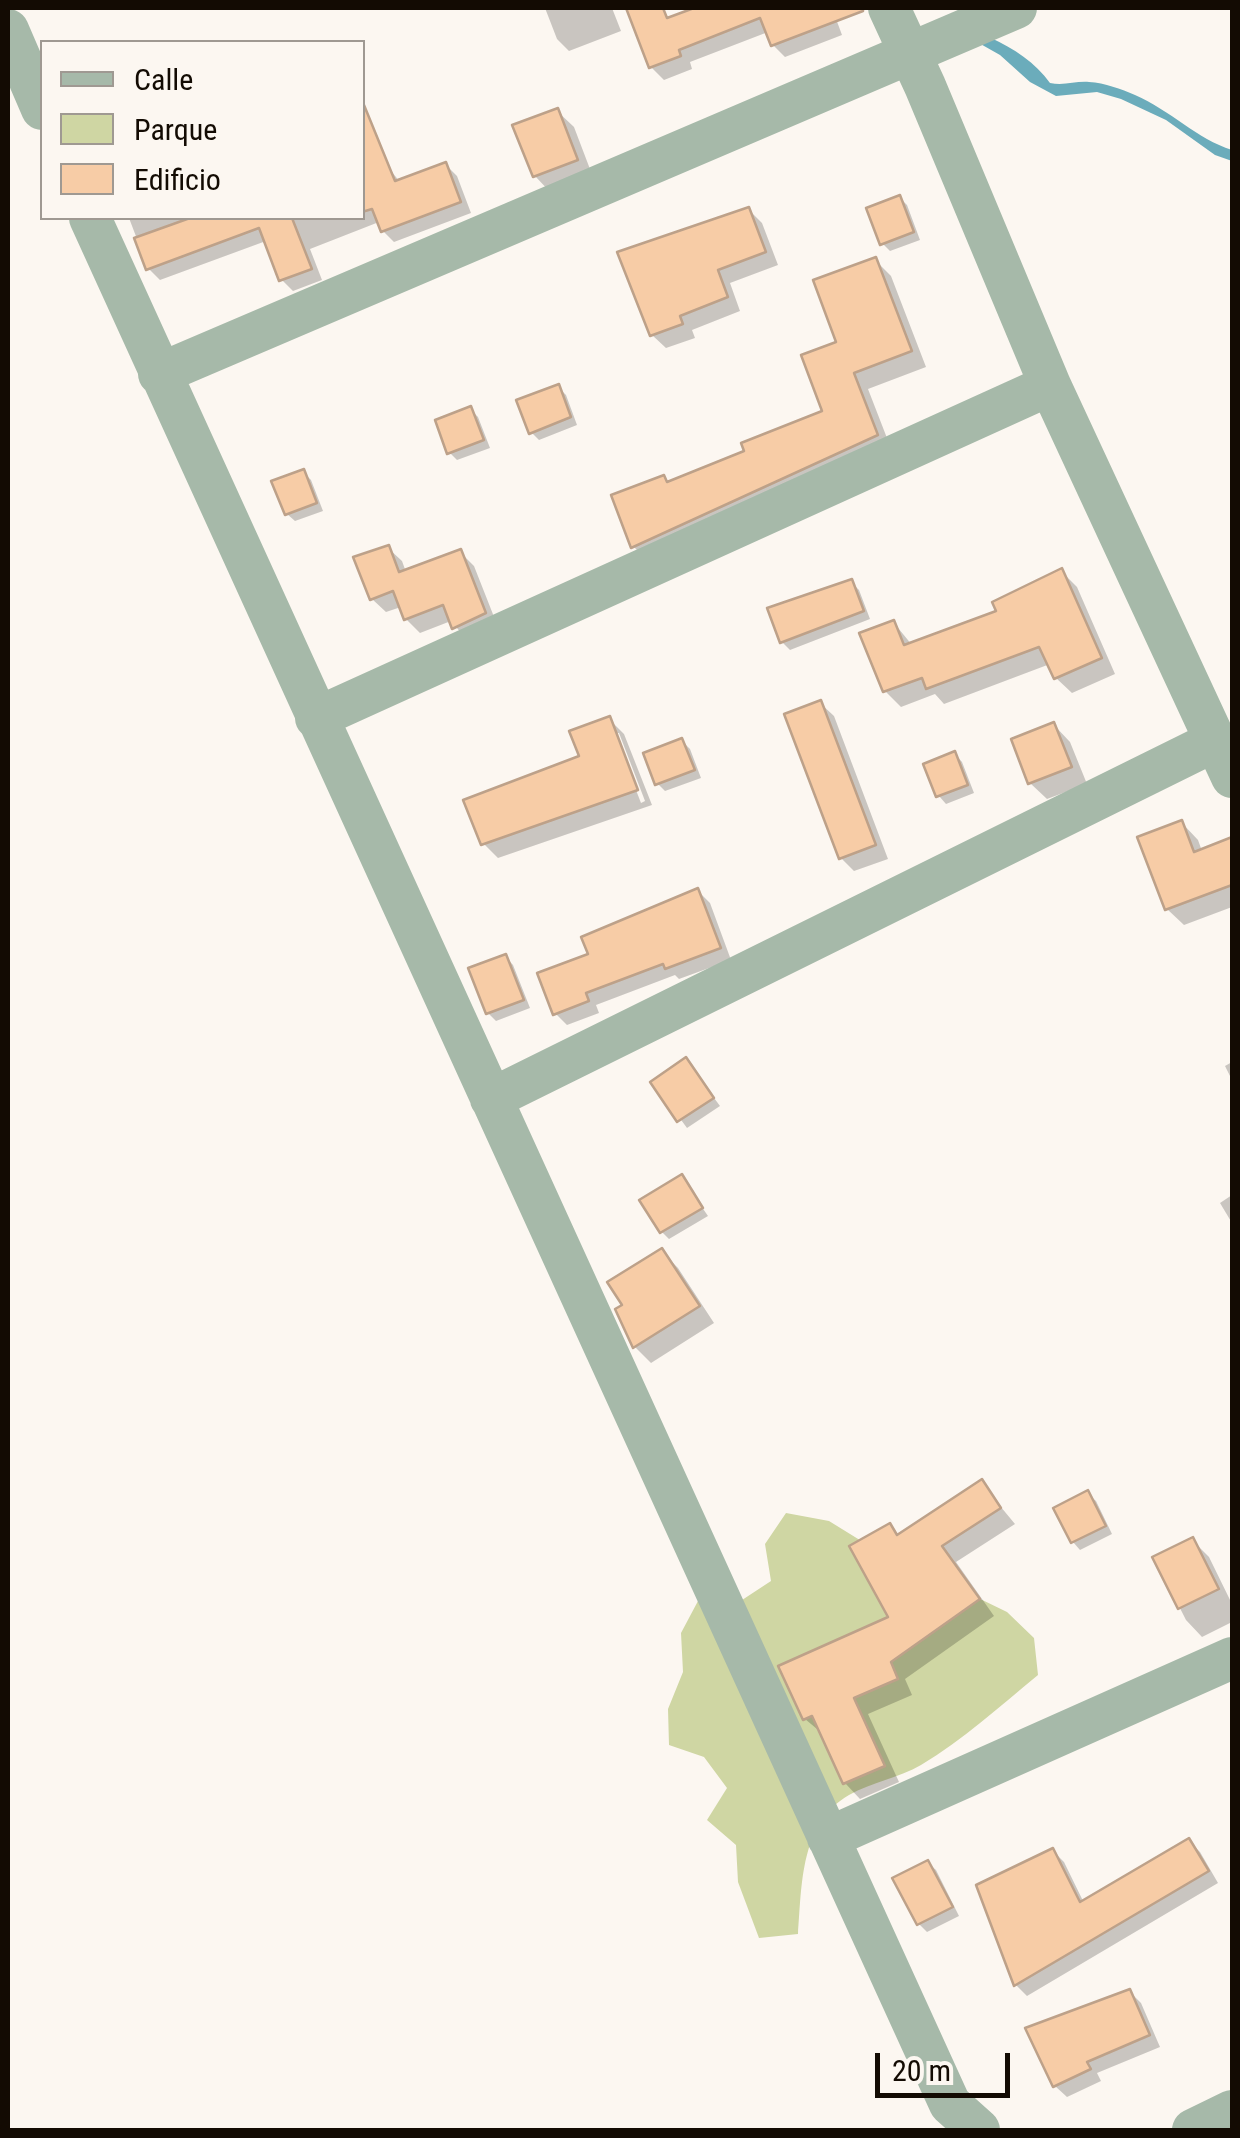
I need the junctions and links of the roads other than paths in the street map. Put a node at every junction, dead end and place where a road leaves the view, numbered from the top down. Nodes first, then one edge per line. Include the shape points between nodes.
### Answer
1 (889, 8) edge
2 (987, 20) edge
3 (8, 30) edge
4 (909, 52) junction
5 (40, 104) edge
6 (91, 220) edge
7 (159, 374) junction
8 (1050, 385) junction
9 (316, 718) junction
10 (1224, 759) edge
11 (491, 1099) junction
12 (1232, 1658) edge
13 (828, 1838) junction
14 (1232, 2111) edge
15 (978, 2130) edge
16 (1193, 2130) edge

1 - 4 street
2 - 4 street
3 - 5 street
4 - 7 street
4 - 8 street
6 - 7 street
7 - 9 street
8 - 9 street
8 - 10 street
9 - 11 street
10 - 11 street
11 - 13 street
12 - 13 street
13 - 15 street via 950,2104
14 - 16 street

